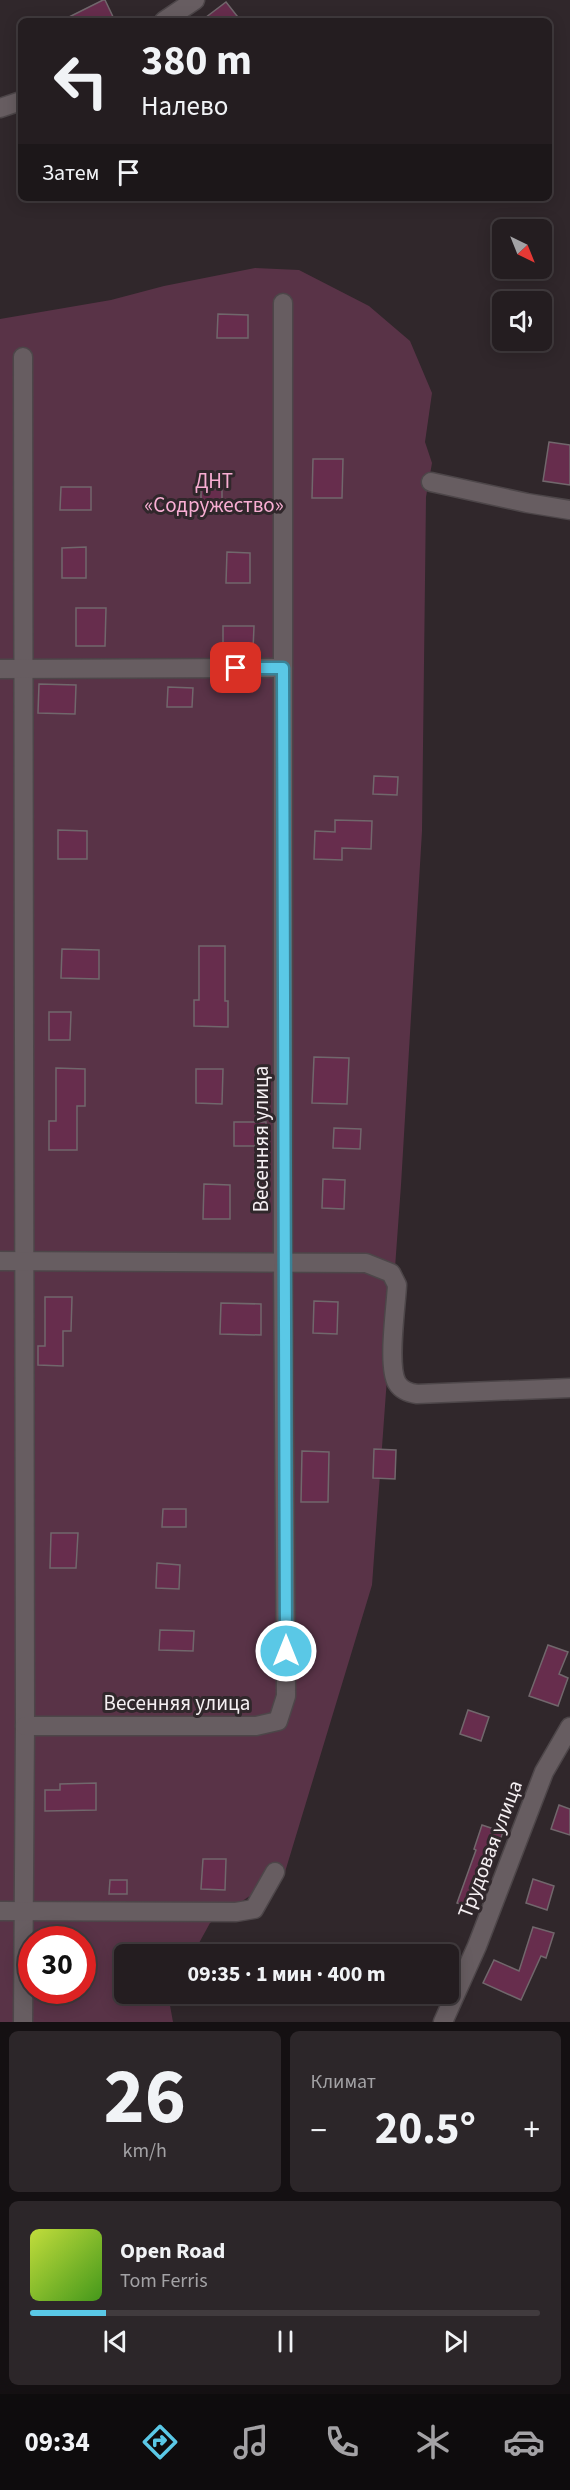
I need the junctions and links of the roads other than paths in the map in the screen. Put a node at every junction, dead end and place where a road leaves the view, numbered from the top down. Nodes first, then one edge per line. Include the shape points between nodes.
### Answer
1 (195, 0) edge
2 (168, 18) edge
3 (18, 103) edge
4 (0, 108) edge
5 (283, 303) dead end
6 (23, 357) dead end
7 (431, 482) dead end
8 (570, 510) edge
9 (283, 668) junction
10 (0, 669) edge
11 (23, 670) junction
12 (0, 1261) edge
13 (23, 1261) junction
14 (283, 1263) junction
15 (570, 1388) edge
16 (25, 1726) junction
17 (570, 1727) edge
18 (274, 1872) dead end
19 (0, 1911) edge
20 (23, 1911) junction
21 (23, 2022) edge
22 (443, 2022) edge

1 - 2 street
3 - 4 street
5 - 9 street, Весенняя улица
6 - 11 street
7 - 8 street
9 - 11 street
9 - 14 street, Весенняя улица
10 - 11 street
11 - 13 street
12 - 13 street
13 - 14 street
13 - 16 street
14 - 15 street via 366,1263 391,1273 398,1285 392,1368 397,1384 405,1392
14 - 16 street, Весенняя улица via 286,1696 278,1721 256,1726
16 - 20 street
17 - 22 street, Трудовая улица via 544,1772 477,1946
18 - 20 street via 254,1909 236,1912
19 - 20 street
20 - 21 street

